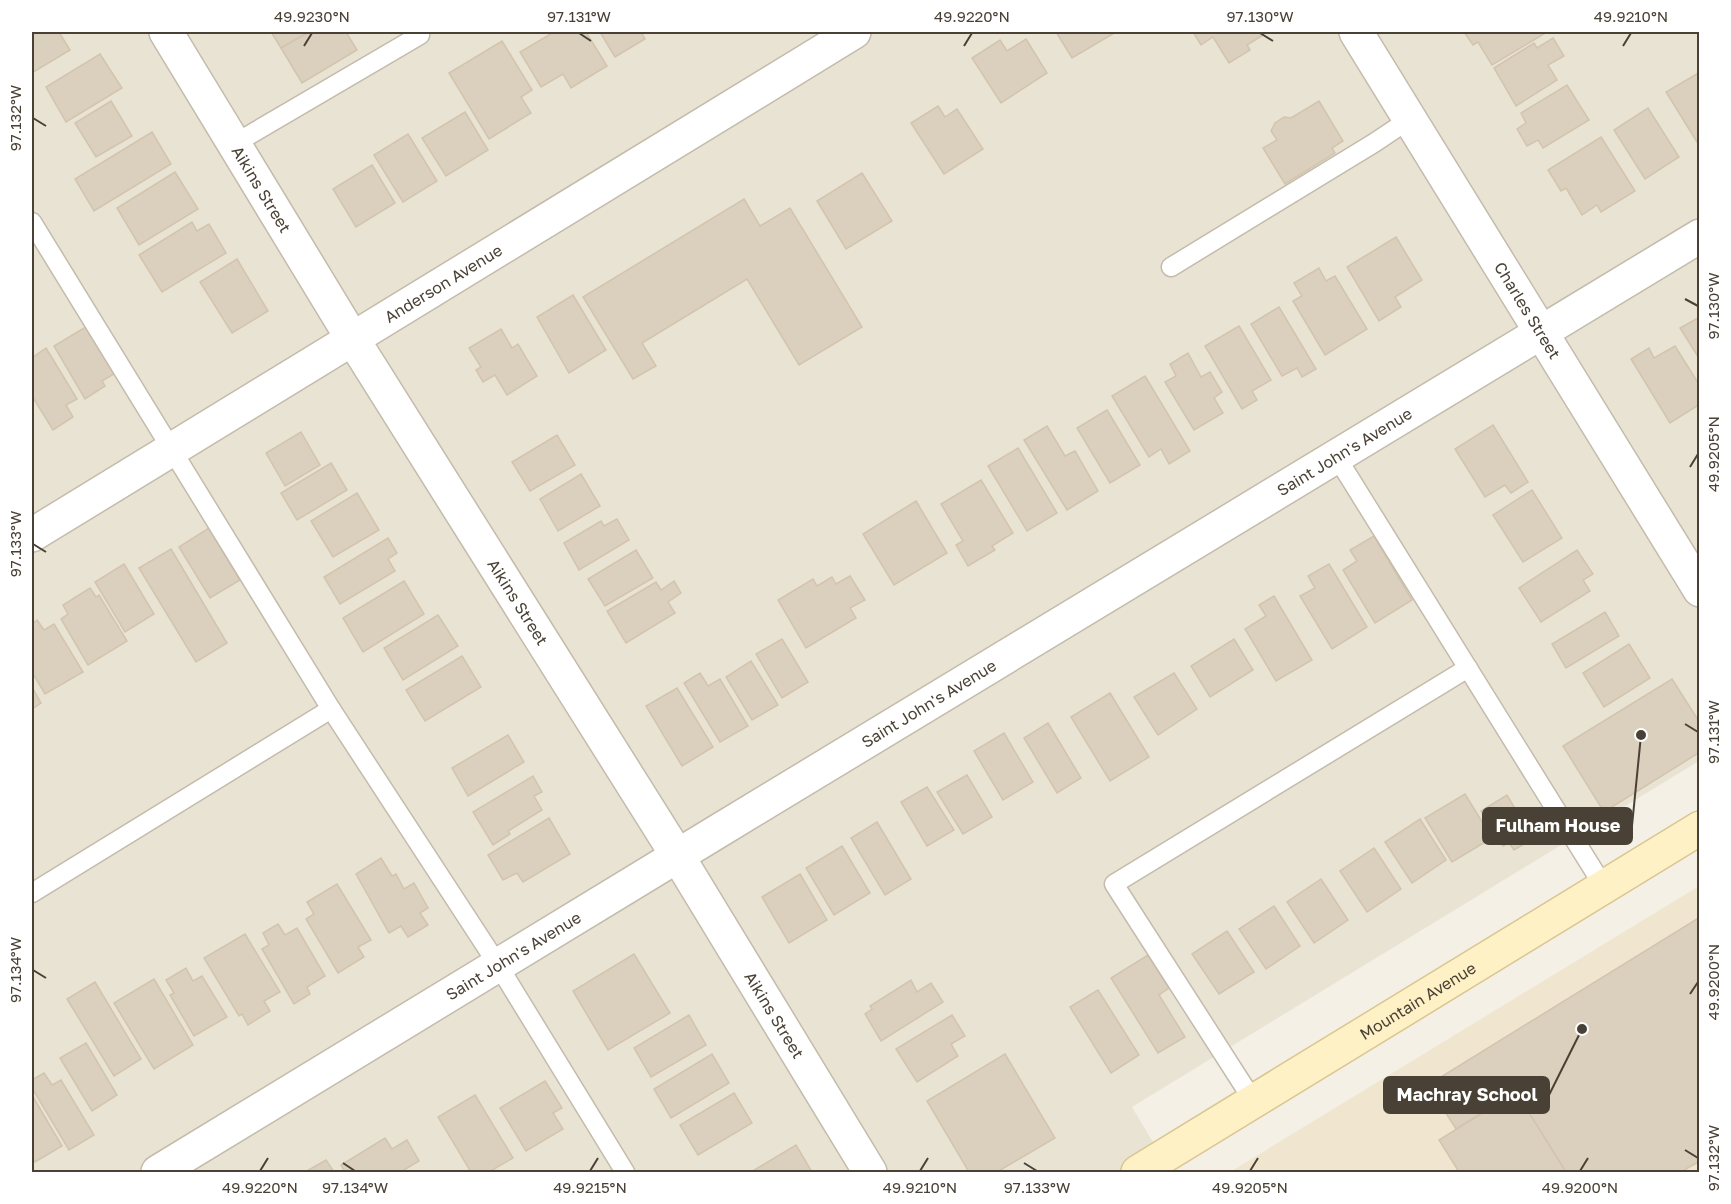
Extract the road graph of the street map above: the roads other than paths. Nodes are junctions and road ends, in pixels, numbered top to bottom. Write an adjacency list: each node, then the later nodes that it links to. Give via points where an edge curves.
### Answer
1 (166, 32): 6 (street, Aikins Street)
2 (418, 32): 6 (lane)
3 (854, 32): 11 (street, Anderson Avenue)
4 (1356, 32): 5 (street, Charles Street)
5 (1410, 118): 9 (lane); 10 (street, Charles Street)
6 (234, 144): 11 (street, Aikins Street)
7 (34, 233): 12 (lane)
8 (1700, 236): 10 (street, Saint John's Avenue)
9 (1171, 267)
10 (1542, 331): 13 (street, Saint John's Avenue); 15 (street, Charles Street)
11 (352, 338): 12 (street, Anderson Avenue); 19 (street, Aikins Street)
12 (172, 449): 14 (street, Anderson Avenue); 17 (lane)
13 (1336, 456): 16 (lane); 19 (street, Saint John's Avenue)
14 (32, 535)
15 (1700, 590)
16 (1468, 668): 20 (lane); 23 (lane, via 1114,884)
17 (332, 709): 21 (lane); 22 (lane)
18 (1700, 828): 20 (main road, Mountain Avenue)
19 (677, 855): 22 (street, Saint John's Avenue); 26 (street, Aikins Street)
20 (1604, 887): 23 (main road, Mountain Avenue)
21 (32, 893)
22 (498, 965): 24 (street, Saint John's Avenue); 25 (lane)
23 (1254, 1102): 27 (main road, Mountain Avenue)
24 (158, 1173)
25 (626, 1173)
26 (870, 1173)
27 (1138, 1173)

